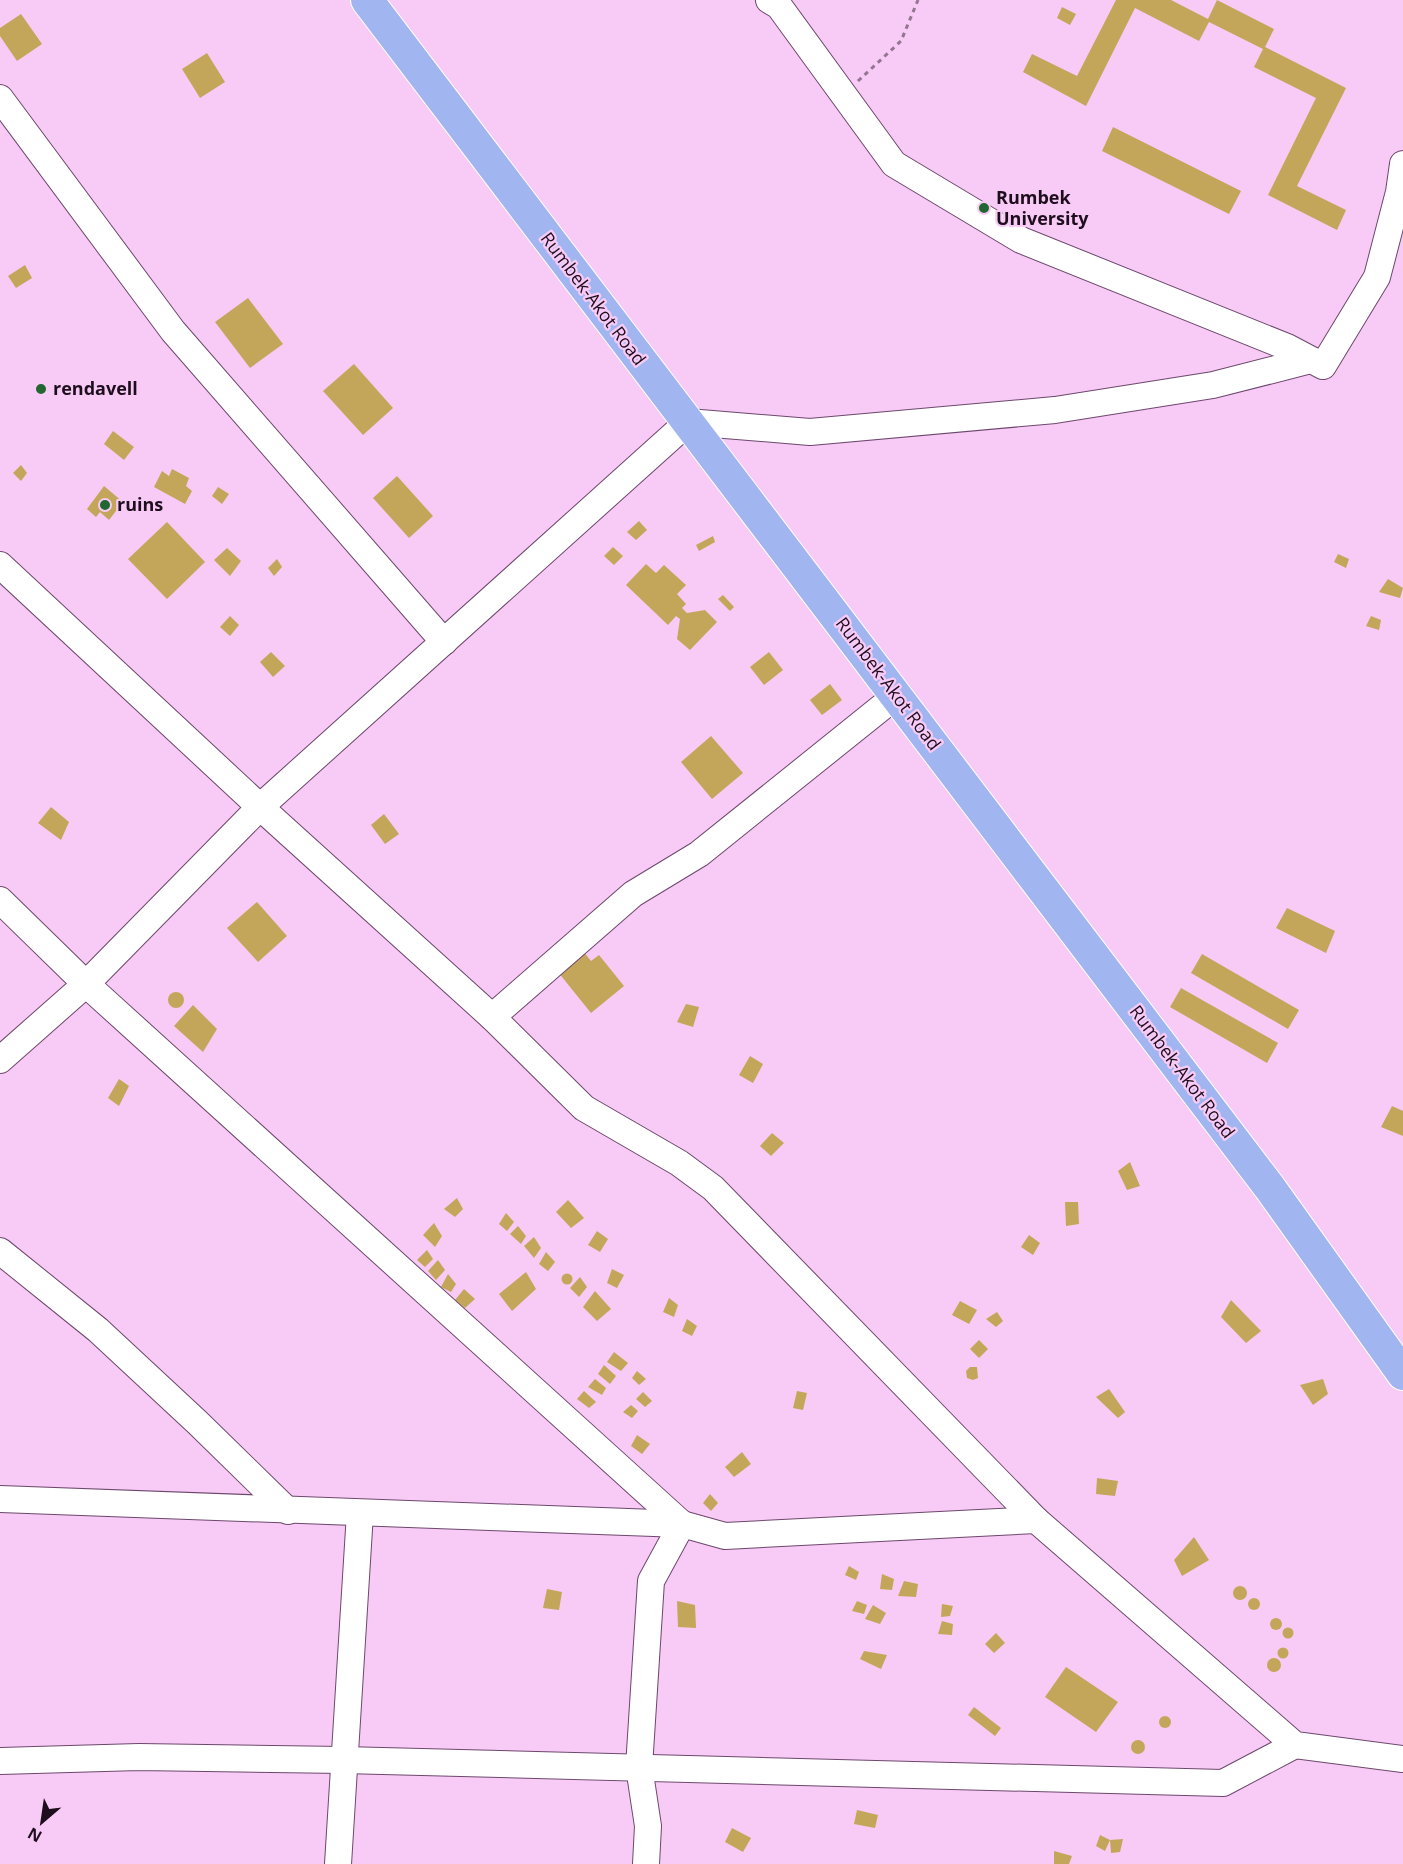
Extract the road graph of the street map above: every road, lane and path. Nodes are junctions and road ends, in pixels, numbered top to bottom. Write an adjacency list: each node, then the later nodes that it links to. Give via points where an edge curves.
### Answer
1 (367, 0): 8 (main road, Rumbek-Akot Road)
2 (769, 0): 4 (street, via 779,6)
3 (918, 0): 4 (path, via 901,41)
4 (844, 93): 7 (street, via 894,164 1021,240)
5 (0, 98): 10 (street, via 173,330)
6 (1403, 164): 7 (street, via 1377,277 1323,366)
7 (1311, 360): 8 (street, via 1213,385 1055,410 810,432)
8 (688, 422): 10 (street); 11 (main road, Rumbek-Akot Road)
9 (0, 565): 12 (street)
10 (444, 642): 12 (street)
11 (897, 695): 15 (street, via 699,854 633,894); 18 (main road, Rumbek-Akot Road, via 1270,1188)
12 (260, 807): 14 (street); 15 (street)
13 (0, 900): 14 (street)
14 (86, 984): 16 (street); 23 (street)
15 (492, 1017): 22 (street, via 584,1108 679,1163 713,1188)
16 (0, 1060)
17 (0, 1251): 20 (street, via 98,1330)
18 (1403, 1374)
19 (0, 1499): 20 (street)
20 (288, 1511): 21 (street)
21 (360, 1513): 23 (street); 26 (street)
22 (1036, 1521): 23 (street, via 725,1536); 24 (street)
23 (682, 1524): 28 (street, via 651,1581)
24 (1295, 1745): 25 (street); 28 (street, via 1223,1783)
25 (1403, 1759)
26 (343, 1760): 27 (street, via 140,1757); 28 (street); 29 (street)
27 (0, 1761)
28 (639, 1767): 30 (street, via 648,1826)
29 (338, 1864)
30 (646, 1864)

